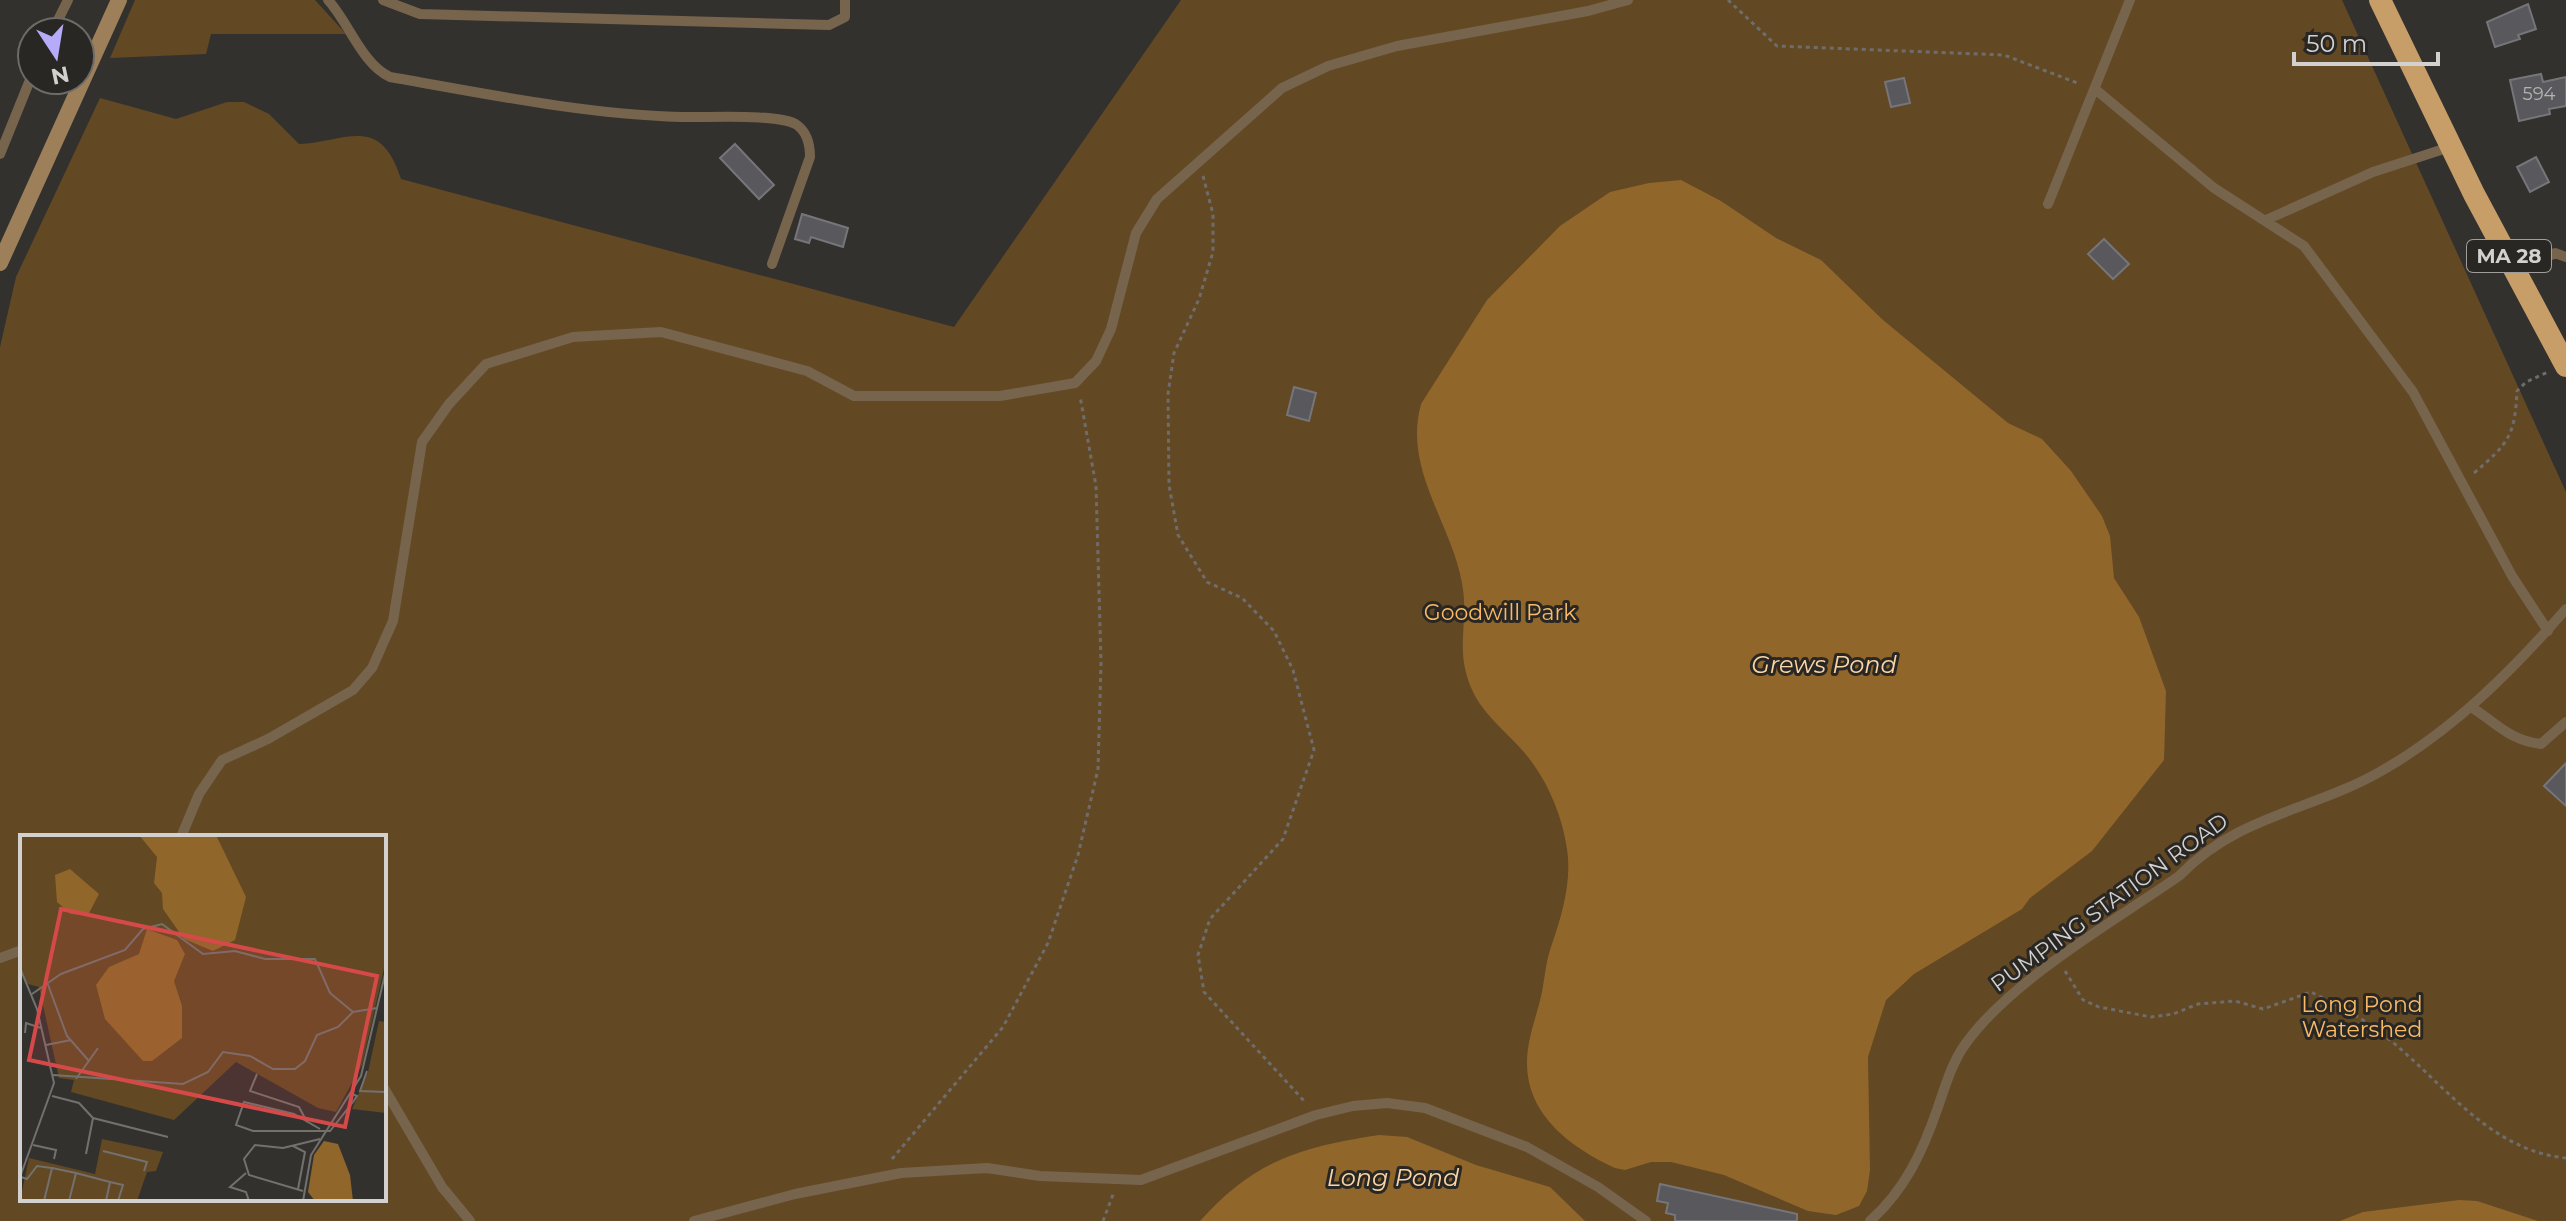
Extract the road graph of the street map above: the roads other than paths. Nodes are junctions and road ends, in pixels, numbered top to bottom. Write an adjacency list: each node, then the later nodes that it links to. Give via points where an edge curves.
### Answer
1 (119, 0): 15 (main road)
2 (328, 0): 16 (lane, via 371,64 390,77 569,108 646,116 768,118 796,124 809,140 810,157)
3 (383, 0): 4 (lane, via 420,14 829,25 845,17)
4 (845, 0)
5 (1628, 0): 23 (lane, via 1397,46 1328,66 1282,88 1157,199 1136,233 1111,329 1096,361 1075,383 1000,396 854,396 807,371 661,332 573,337 486,364 422,442 393,621 372,668 353,690 222,760 199,794)
6 (2130, 0): 8 (lane)
7 (2380, 0): 10 (highway, MA 28)
8 (2095, 89): 12 (lane); 13 (lane, via 2214,188)
9 (23, 96): 11 (lane)
10 (2452, 147): 13 (lane, via 2373,172); 17 (highway, MA 28)
11 (0, 154)
12 (2048, 204)
13 (2266, 220): 20 (lane, via 2304,246 2413,392 2512,576)
14 (2566, 257): 17 (lane, via 2555,253)
15 (0, 263)
16 (772, 264)
17 (2518, 272): 18 (highway, MA 28)
18 (2565, 365)
19 (2566, 609): 20 (lane, PUMPING STATION ROAD)
20 (2548, 631): 21 (lane, PUMPING STATION ROAD)
21 (2471, 707): 22 (lane, via 2516,741 2541,744); 30 (lane, PUMPING STATION ROAD, via 2383,771 2247,825 2000,1006 1963,1046 1924,1147 1893,1201)
22 (2566, 722)
23 (182, 835)
24 (20, 951): 25 (lane)
25 (0, 958)
26 (386, 1091): 27 (lane, via 442,1187)
27 (470, 1221)
28 (694, 1221): 29 (lane, via 877,1177 987,1168 1141,1180 1316,1115 1387,1103 1425,1108 1527,1147)
29 (1646, 1221)
30 (1870, 1221)

